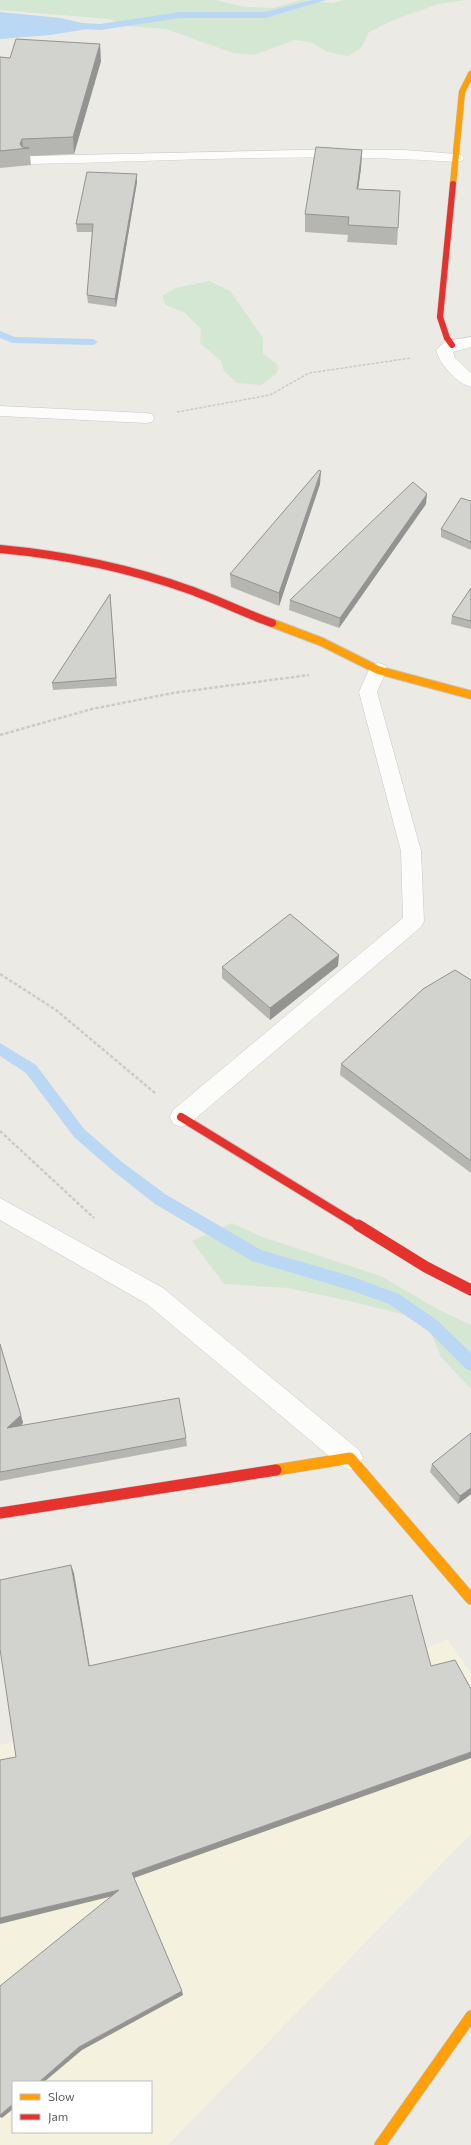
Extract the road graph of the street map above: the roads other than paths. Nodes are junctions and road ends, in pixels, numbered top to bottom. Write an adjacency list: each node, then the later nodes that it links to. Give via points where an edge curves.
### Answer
1 (471, 74): 2 (street, via 462,92)
2 (457, 158): 3 (street, via 404,154 296,154); 5 (street, via 440,317)
3 (30, 160)
4 (471, 342): 5 (street)
5 (448, 347): 6 (street, via 447,360)
6 (471, 382)
7 (0, 411): 8 (street)
8 (146, 418)
9 (0, 549): 10 (street, via 46,553 103,564 180,586 322,642)
10 (378, 670): 11 (street); 12 (street, via 368,692 411,851 414,921)
11 (471, 695)
12 (181, 1117): 14 (street, via 426,1267)
13 (0, 1208): 15 (street, via 155,1296)
14 (471, 1290)
15 (350, 1458): 16 (street); 17 (street)
16 (0, 1512)
17 (471, 1599)
18 (471, 2016): 19 (street)
19 (380, 2145)

